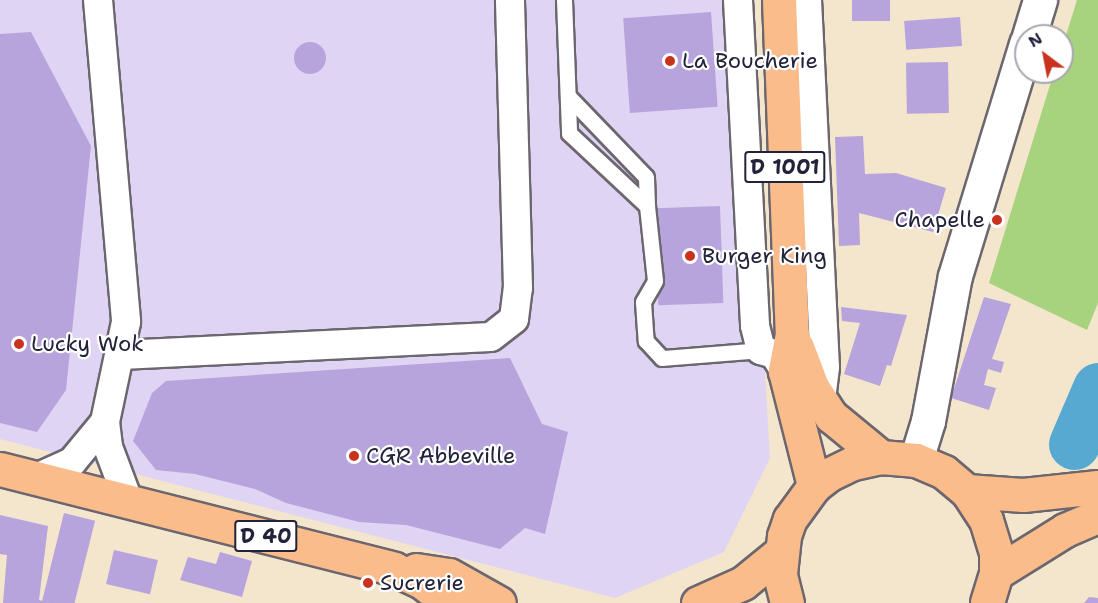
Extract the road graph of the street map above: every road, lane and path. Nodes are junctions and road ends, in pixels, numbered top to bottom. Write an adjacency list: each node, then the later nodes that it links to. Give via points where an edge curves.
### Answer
1 (98, 0): 13 (street, via 124,300)
2 (510, 0): 13 (street, via 518,288 514,319 491,337)
3 (564, 0): 10 (lane)
4 (738, 0): 14 (street, via 755,326)
5 (779, 0): 12 (main road, D 1001)
6 (807, 0): 15 (street, via 825,367)
7 (1040, 0): 8 (street)
8 (1033, 24)
9 (1014, 83): 18 (street, via 958,266 928,421)
10 (568, 96): 11 (lane, via 646,177); 11 (lane, via 569,134)
11 (647, 206): 14 (lane, via 655,281 644,302 645,341 653,353 662,358)
12 (792, 334): 14 (main road, D 1001); 15 (main road)
13 (121, 355): 16 (street)
14 (773, 360): 21 (main road, D 1001)
15 (821, 402): 17 (main road, via 831,416)
16 (105, 422): 20 (street, via 72,462); 24 (street, via 108,447)
17 (881, 457): 18 (main road); 21 (main road, via 854,463)
18 (916, 460): 23 (main road, via 944,472)
19 (0, 468): 20 (main road, D 40)
20 (34, 479): 24 (main road, D 40)
21 (814, 486): 26 (main road, via 790,519)
22 (1098, 487): 23 (main road, via 1023,495)
23 (967, 491): 28 (main road, via 986,520 996,552)
24 (129, 503): 27 (main road, D 40)
25 (1098, 516): 28 (main road, via 1065,530)
26 (782, 552): 31 (main road, via 743,583); 32 (main road, via 780,574)
27 (394, 569): 29 (main road, D 40, via 422,582); 30 (main road, D 40, via 449,575)
28 (991, 588)
29 (449, 603)
30 (499, 603)
31 (698, 603)
32 (787, 603)

